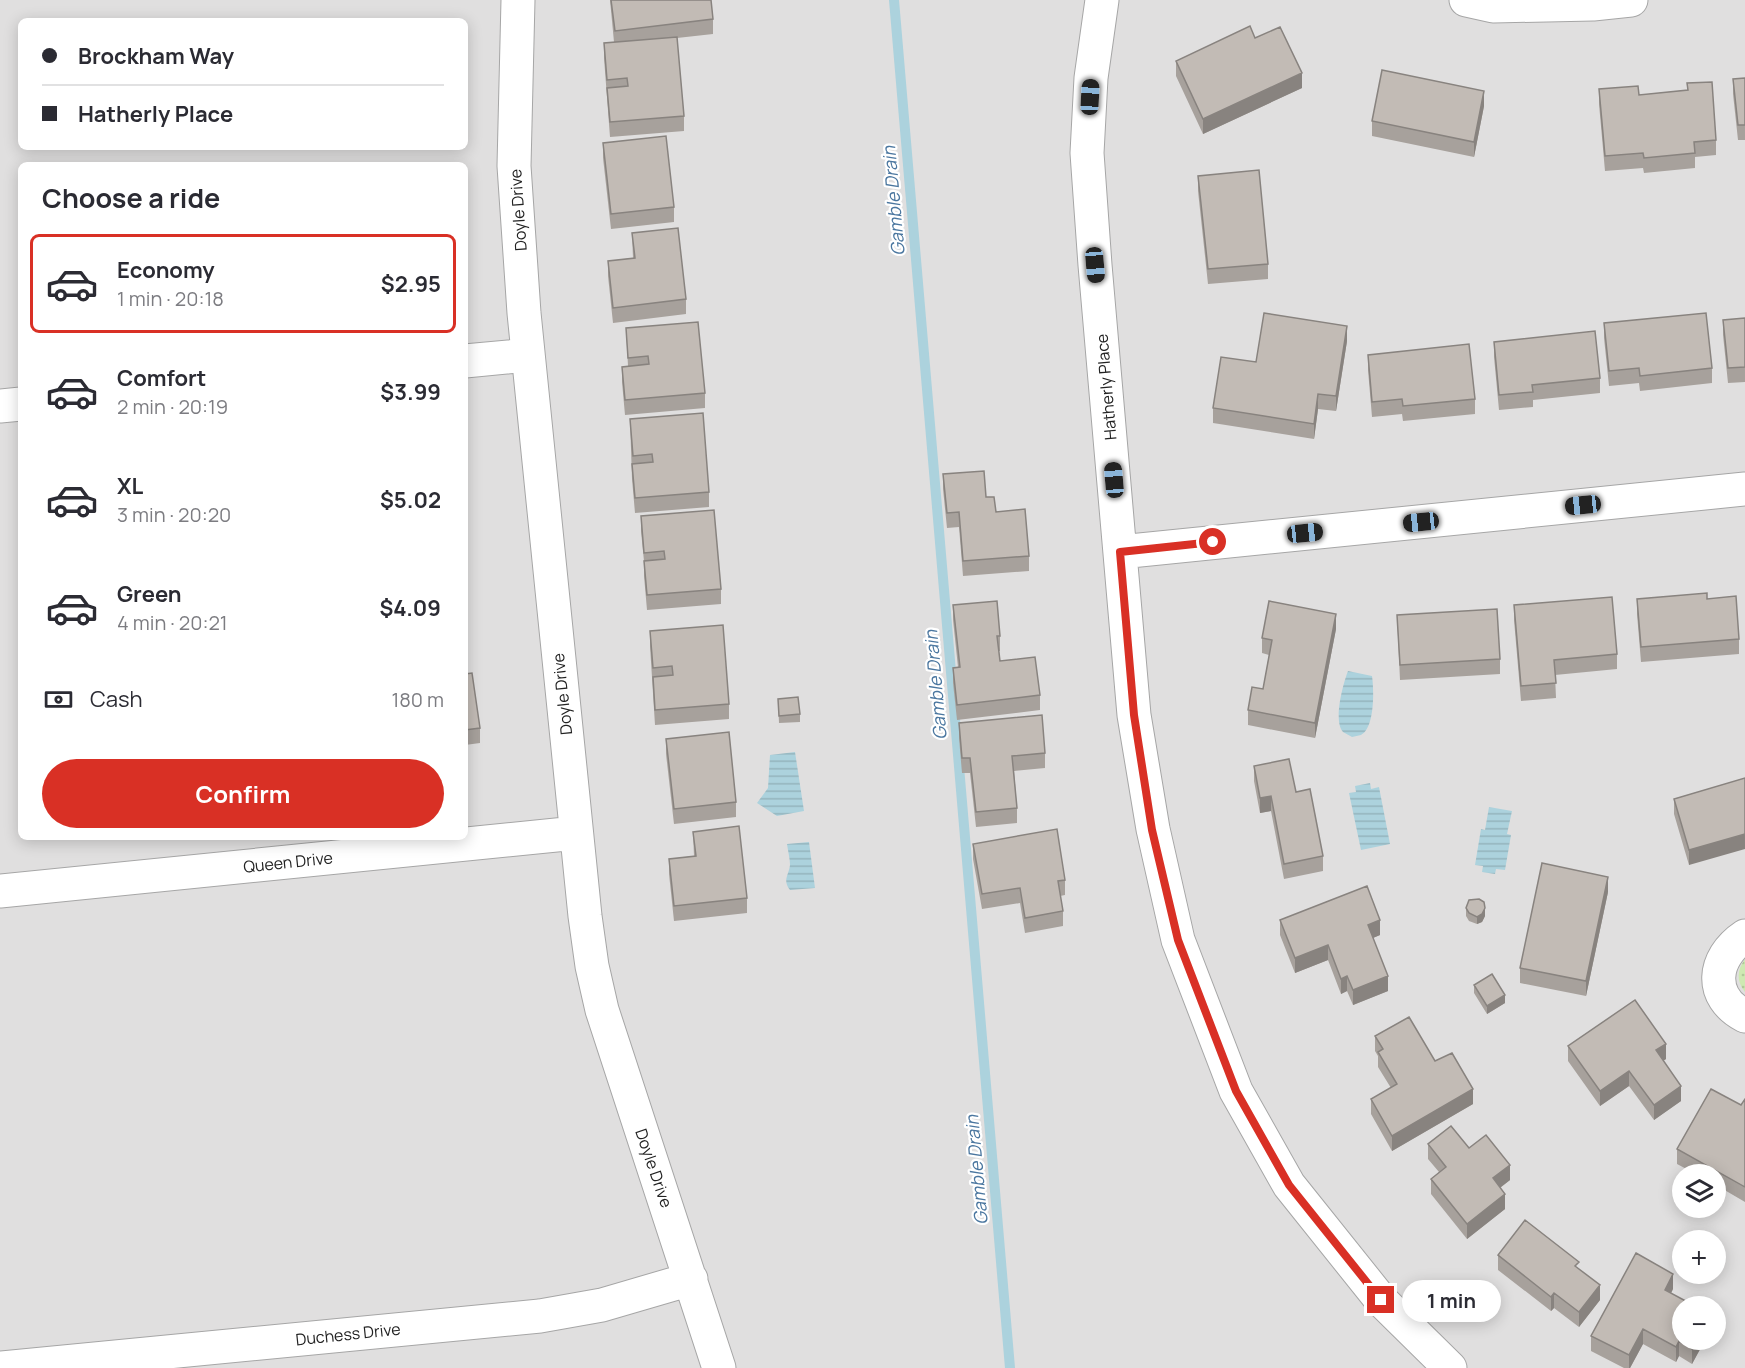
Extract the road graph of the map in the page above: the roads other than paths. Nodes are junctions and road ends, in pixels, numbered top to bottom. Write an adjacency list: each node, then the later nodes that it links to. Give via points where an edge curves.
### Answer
1 (518, 0): 5 (street, Doyle Drive, via 514,166)
2 (1102, 0): 10 (street, Hatherly Place, via 1091,78 1087,153)
3 (1466, 0): 4 (street, via 1493,6)
4 (1631, 0)
5 (528, 355): 6 (street); 11 (street, Doyle Drive)
6 (468, 361)
7 (18, 404): 8 (street)
8 (0, 406)
9 (1745, 489): 10 (street)
10 (1120, 552): 18 (street, Hatherly Place, via 1134,715 1152,830 1178,940 1236,1091 1289,1185 1381,1300)
11 (576, 833): 12 (street, Queen Drive); 15 (street, Doyle Drive, via 592,966 602,1010)
12 (0, 891)
13 (1745, 936): 14 (street, via 1726,954 1719,983 1724,1001)
14 (1745, 1016)
15 (691, 1279): 16 (street, Duchess Drive, via 602,1305 540,1316); 17 (street, Doyle Drive)
16 (2, 1368)
17 (719, 1368)
18 (1450, 1368)

